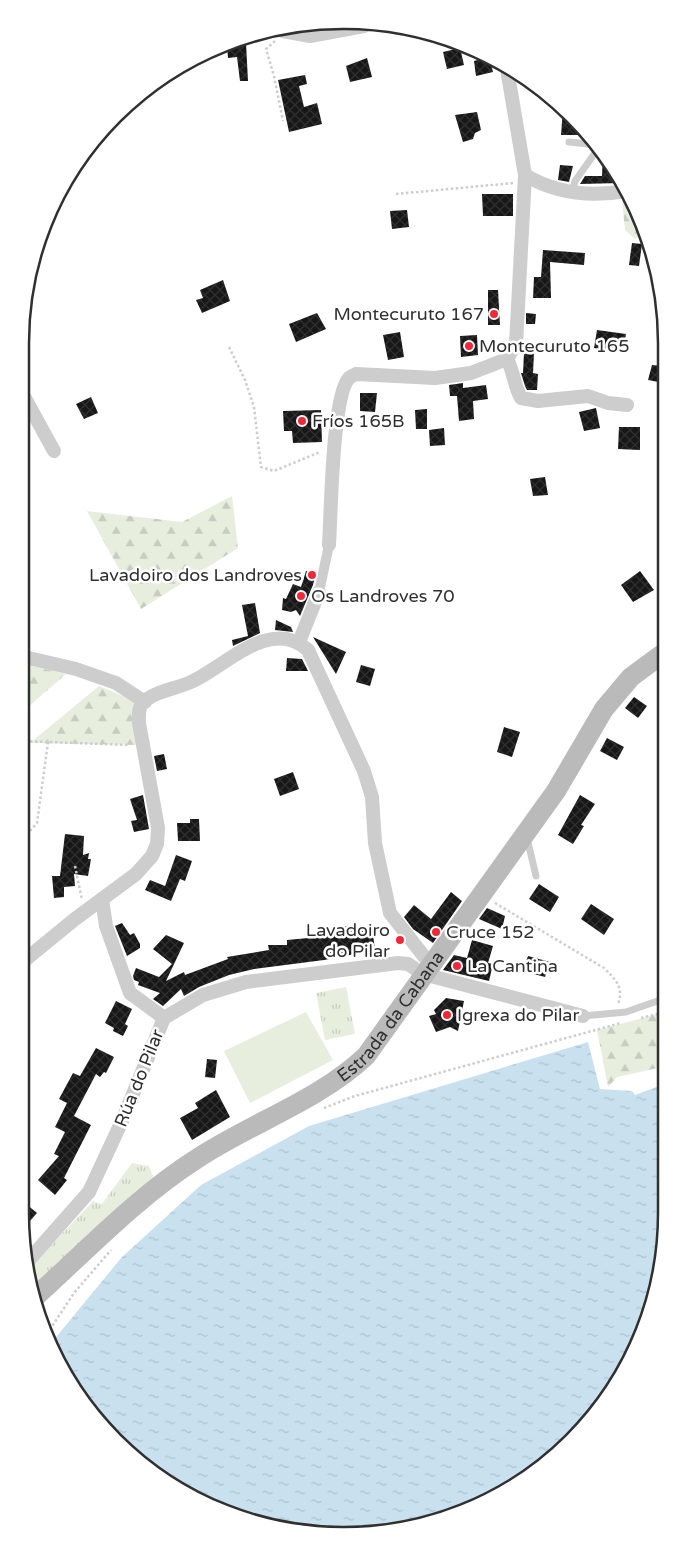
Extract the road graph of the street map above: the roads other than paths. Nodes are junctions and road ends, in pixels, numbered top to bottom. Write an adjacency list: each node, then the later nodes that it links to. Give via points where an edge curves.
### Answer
1 (348, 29): 2 (street, via 310,36)
2 (292, 33)
3 (508, 76): 7 (street)
4 (569, 142): 5 (lane)
5 (586, 144)
6 (594, 153): 9 (lane, via 575,181)
7 (525, 174): 9 (street, via 537,182); 10 (street, via 516,344)
8 (619, 191): 9 (street)
9 (572, 192)
10 (508, 360): 12 (street, via 521,398 538,401 588,396); 14 (street, via 471,373 435,378 356,374 349,378 344,388 333,447)
11 (29, 405): 13 (street)
12 (627, 405)
13 (54, 450)
14 (330, 545): 15 (street)
15 (319, 592): 16 (street)
16 (299, 642): 19 (street, via 289,639 256,643 192,681); 24 (street, via 308,650 364,771 372,797 375,843 390,913)
17 (658, 657): 20 (main road, Estrada da Cabana, via 632,677 604,709 568,771)
18 (29, 658): 19 (street, via 116,683)
19 (145, 702): 22 (street, via 139,710 158,844 136,874)
20 (525, 833): 21 (lane); 24 (main road, Estrada da Cabana)
21 (536, 876)
22 (102, 899): 23 (street); 27 (street, via 106,926 130,993)
23 (29, 957)
24 (427, 969): 26 (street, Rúa do Pilar); 27 (street, Rúa do Pilar, via 398,963 246,982 203,995); 29 (main road, Estrada da Cabana, via 366,1056 348,1073 324,1090 196,1158 153,1191)
25 (658, 1000): 26 (lane, via 614,1014)
26 (583, 1016)
27 (164, 1018): 28 (street, Rúa do Pilar, via 89,1192)
28 (32, 1257)
29 (39, 1294)

